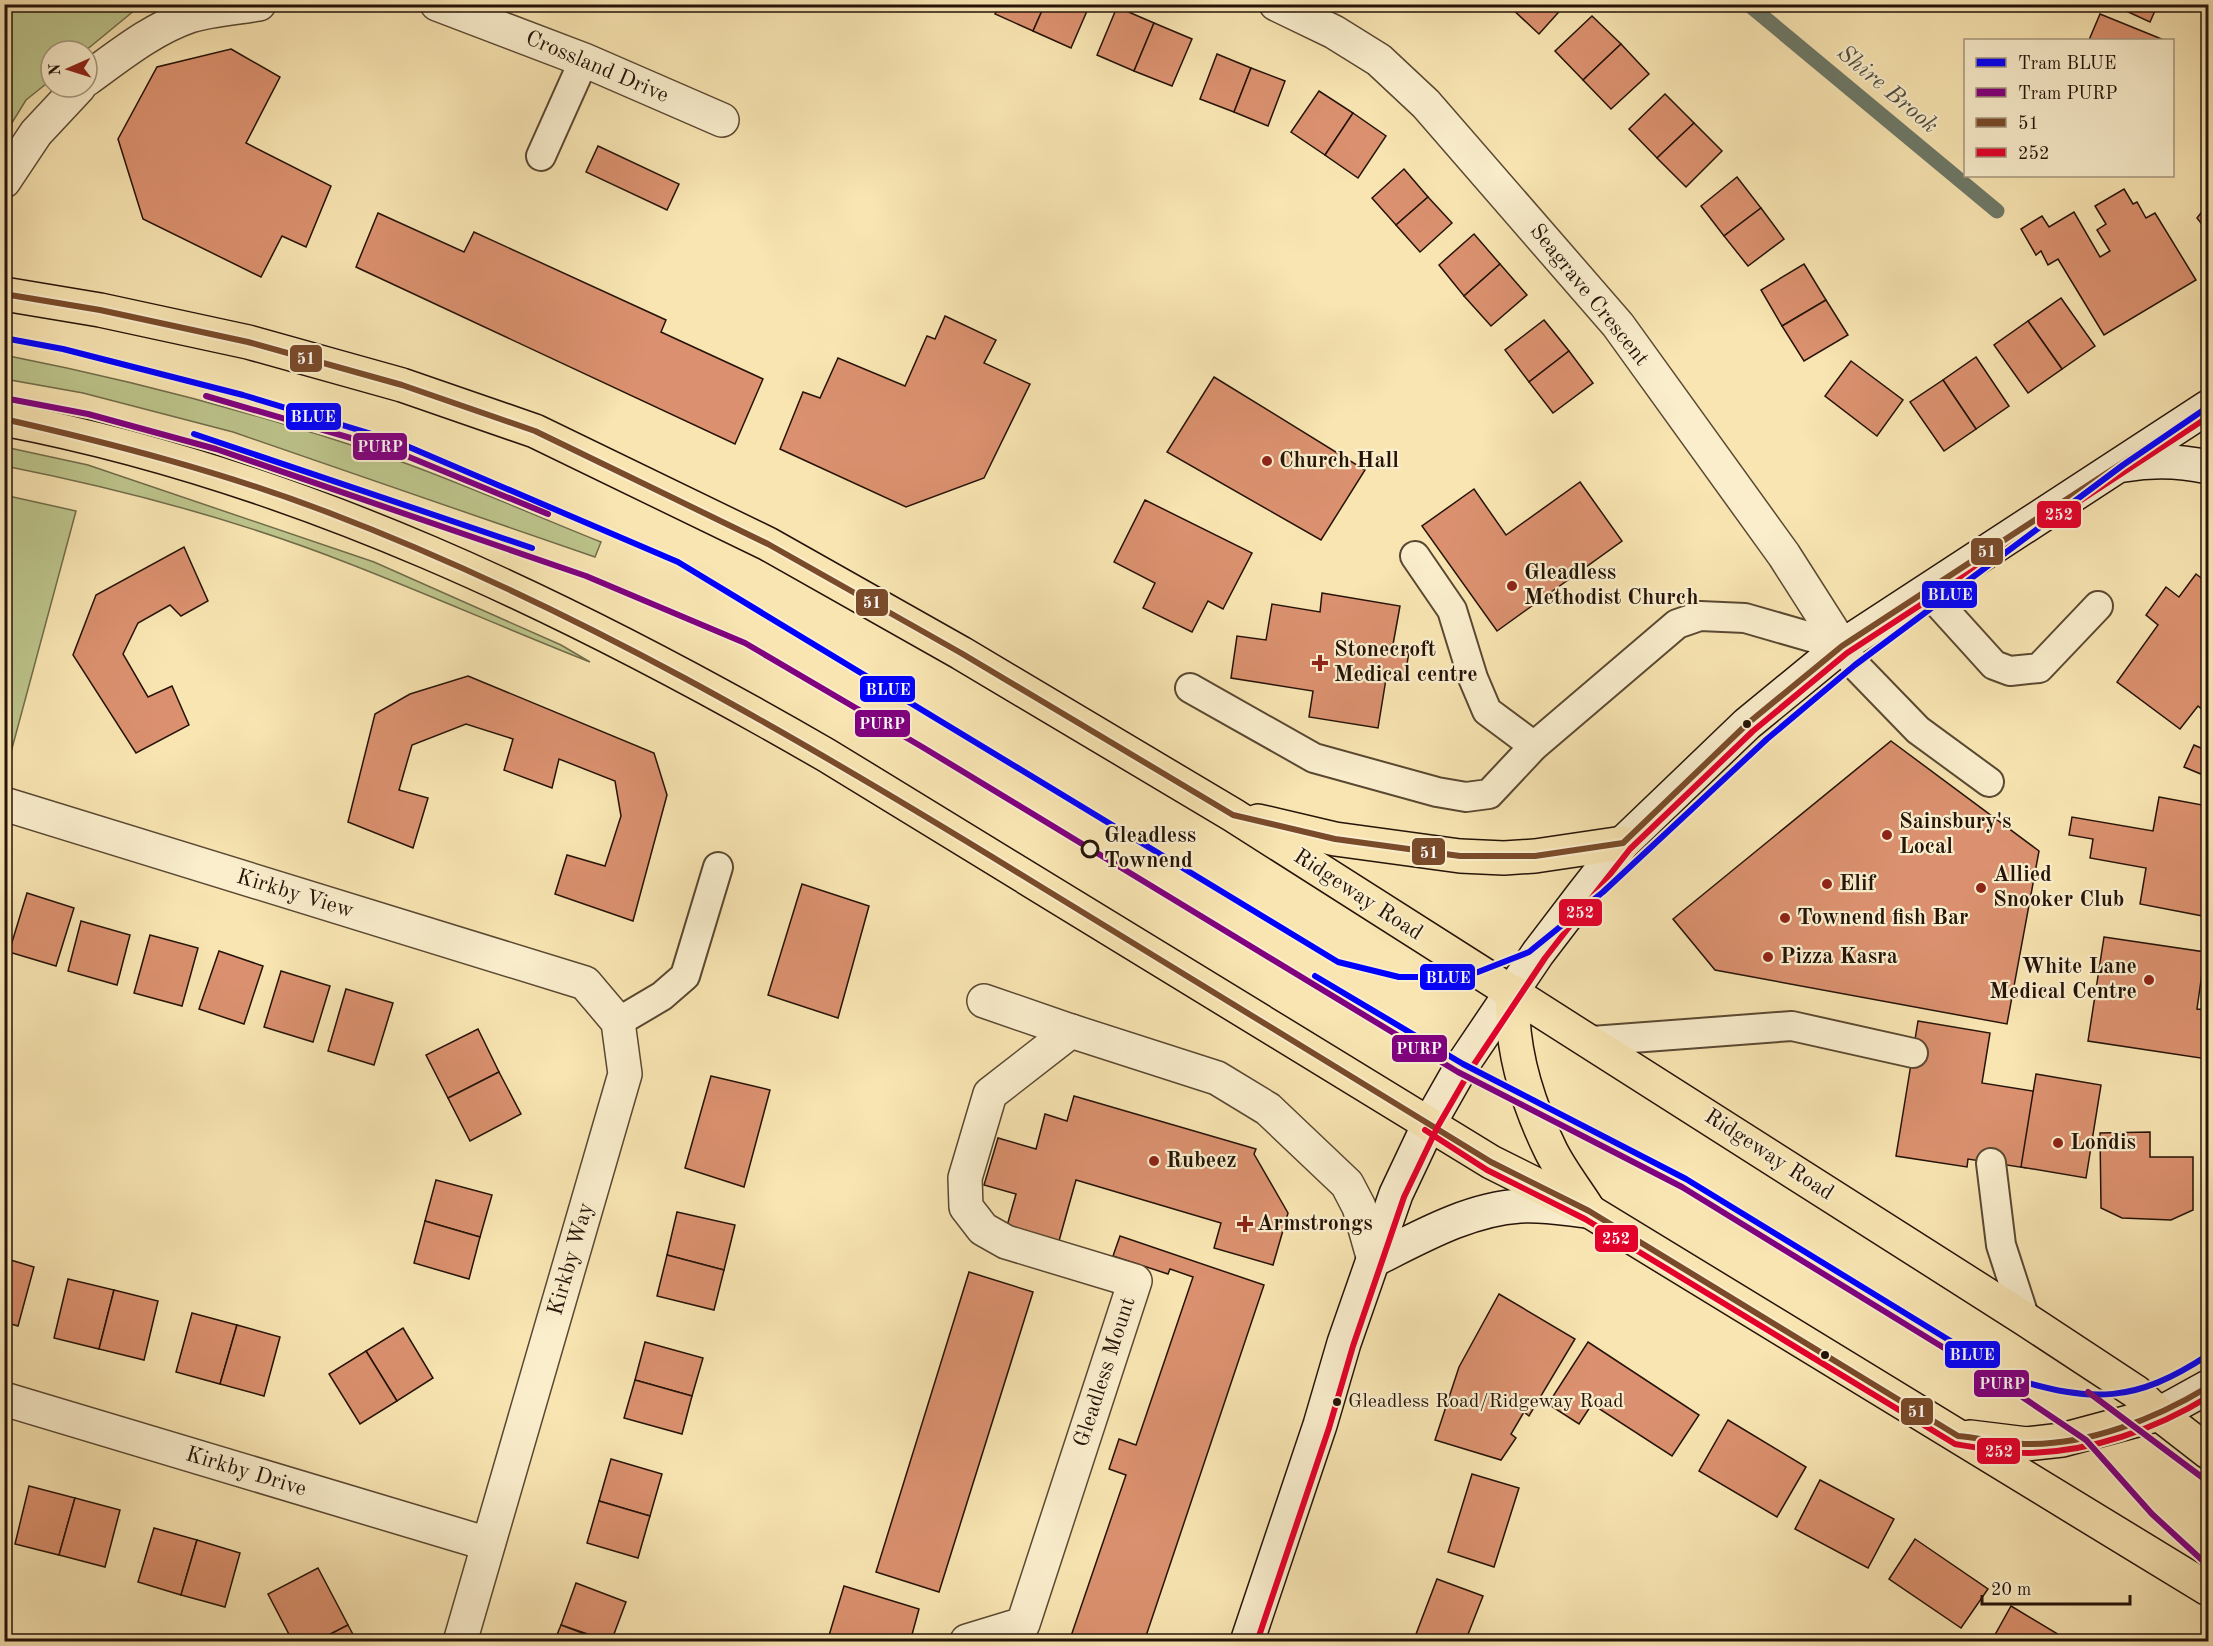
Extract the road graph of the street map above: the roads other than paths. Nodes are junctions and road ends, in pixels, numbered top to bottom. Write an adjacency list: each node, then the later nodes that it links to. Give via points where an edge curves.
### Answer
1 (259, 4): 4 (street)
2 (437, 4): 5 (street, Crossland Drive)
3 (1276, 4): 19 (street, Seagrave Crescent, via 1334,32 1379,60 1441,121 1618,325 1784,555)
4 (204, 8): 6 (street, via 157,31)
5 (584, 60): 8 (street, Crossland Drive); 9 (lane)
6 (99, 71)
7 (68, 99): 10 (street, via 36,133)
8 (723, 120)
9 (541, 156)
10 (4, 181)
11 (4, 294): 24 (highway, Ridgeway Road, via 248,342 402,385 534,431 768,544 961,653)
12 (2208, 407): 14 (street)
13 (4, 419): 33 (highway, via 63,430 198,466 435,555 585,623 826,754)
14 (2123, 465): 15 (street, via 2184,462); 17 (street)
15 (2208, 467)
16 (1415, 556): 21 (lane, via 1452,610 1487,711)
17 (1927, 591): 18 (lane, via 1994,665 2010,671 2039,668); 19 (street)
18 (2098, 606)
19 (1842, 646): 21 (lane, via 1745,618 1700,616 1677,624); 22 (lane, via 1855,665 1918,730); 25 (street, via 1747,724)
20 (1190, 688): 21 (lane, via 1314,758 1466,796 1489,794)
21 (1534, 746)
22 (1989, 782)
23 (4, 804): 29 (street, Kirkby View, via 585,983)
24 (1233, 815): 25 (highway, via 1335,839 1460,855 1535,856); 27 (highway, Ridgeway Road)
25 (1623, 843): 27 (street, via 1538,953)
26 (718, 867): 29 (lane, via 685,976 662,996)
27 (1513, 992): 31 (highway, Ridgeway Road); 33 (street, via 1463,1064); 35 (highway, via 1517,1056 1531,1101 1552,1152)
28 (984, 1001): 30 (street)
29 (618, 1022): 43 (street, Kirkby Way, via 626,1074)
30 (1071, 1031): 36 (street, via 1217,1078 1268,1109 1347,1184 1359,1207); 46 (street, Gleadless Mount, via 990,1094 965,1178 966,1207 983,1229 1006,1242 1135,1281 1023,1624)
31 (1592, 1041): 32 (lane, via 1792,1026); 37 (highway, Ridgeway Road)
32 (1913, 1053)
33 (1430, 1122): 35 (highway, via 1491,1161); 36 (street, via 1396,1194)
34 (1991, 1163): 37 (lane, via 2001,1245)
35 (1589, 1210): 36 (street, via 1521,1206 1487,1211 1423,1235); 41 (highway)
36 (1374, 1260): 47 (street)
37 (2025, 1319): 40 (highway, Ridgeway Road, via 2136,1392)
38 (2208, 1387): 40 (street)
39 (4, 1400): 43 (street, Kirkby Drive)
40 (2159, 1414): 41 (highway, via 2062,1440 2027,1444); 42 (highway, Ridgeway Road)
41 (1958, 1436): 44 (highway)
42 (2208, 1452)
43 (488, 1544): 45 (street, Kirkby Way)
44 (2208, 1589)
45 (460, 1641)
46 (967, 1641)
47 (1247, 1641)

